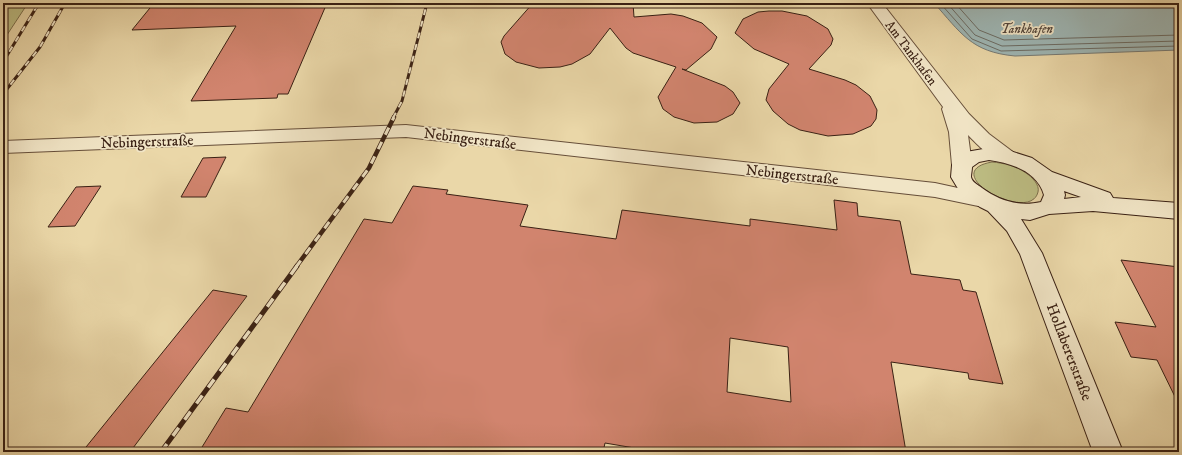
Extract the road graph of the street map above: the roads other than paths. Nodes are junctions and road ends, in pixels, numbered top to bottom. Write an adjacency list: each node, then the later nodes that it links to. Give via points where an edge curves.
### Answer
1 (874, 3): 2 (street, Am Tankhafen)
2 (948, 102): 4 (street, Am Tankhafen, via 974,132); 5 (street, Am Tankhafen, via 958,132)
3 (3, 147): 7 (street, Nebingerstraße, via 406,131)
4 (1006, 156): 5 (street, via 982,154 969,158); 6 (street, via 1025,163)
5 (961, 169): 7 (street, via 959,178 951,187); 8 (street, Hollabererstraße, via 967,187)
6 (1046, 177): 9 (street); 10 (street, via 1052,184 1055,199)
7 (936, 190): 8 (street, Nebingerstraße)
8 (990, 203): 10 (street, via 1012,211); 12 (street, Hollabererstraße, via 1015,226)
9 (1129, 206): 10 (street, via 1085,204); 11 (street)
10 (1042, 209): 12 (street, Hollabererstraße, via 1028,224)
11 (1179, 211)
12 (1031, 253): 13 (street, Hollabererstraße)
13 (1108, 452)

